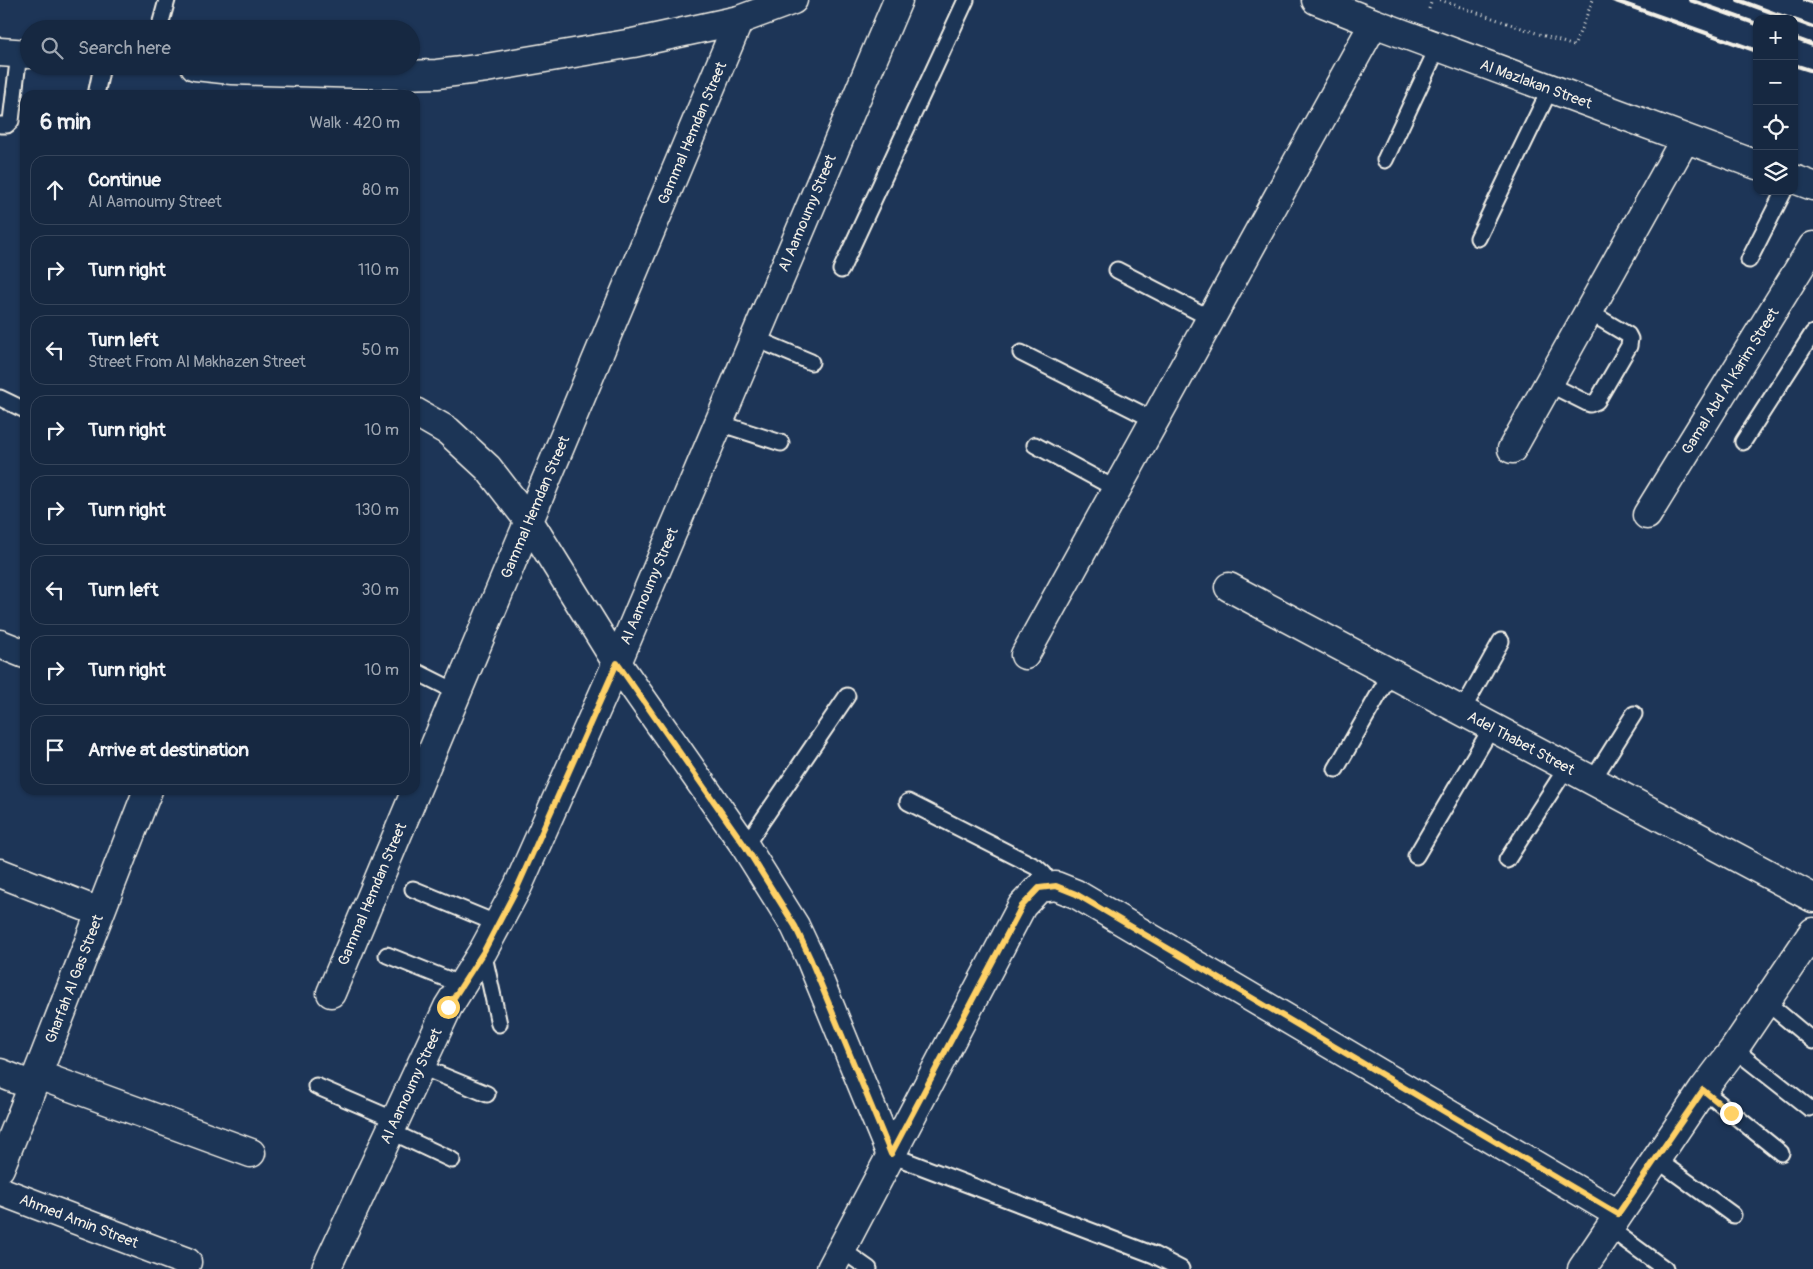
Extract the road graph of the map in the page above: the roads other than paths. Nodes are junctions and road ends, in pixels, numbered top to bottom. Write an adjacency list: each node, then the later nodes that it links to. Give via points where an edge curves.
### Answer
1 (167, 0): 6 (lane)
2 (794, 0): 7 (street)
3 (898, 0): 31 (street, Al Aamoumy Street)
4 (966, 0): 26 (lane)
5 (1316, 0): 8 (street, Al Mazlakan Street)
6 (161, 20)
7 (739, 20): 13 (street, via 633,43 437,74); 46 (street, Gammal Hemdan Street)
8 (1374, 24): 9 (street, Al Mazlakan Street); 29 (street)
9 (1438, 47): 14 (street, Al Mazlakan Street); 18 (lane)
10 (16, 53): 16 (lane, via 11,121)
11 (100, 75): 15 (lane)
12 (287, 75): 13 (street)
13 (396, 85)
14 (1550, 89): 17 (street, Al Mazlakan Street); 23 (lane)
15 (97, 90)
16 (0, 125)
17 (1685, 139): 19 (street, Al Mazlakan Street); 28 (street)
18 (1385, 160)
19 (1753, 164)
20 (1798, 180): 21 (street)
21 (1813, 186)
22 (1782, 195): 25 (lane)
23 (1478, 238)
24 (1813, 246): 45 (street, Gamal Abd Al Karim Street)
25 (1749, 260)
26 (841, 270)
27 (1117, 270): 29 (lane)
28 (1589, 312): 34 (street); 34 (lane, via 1628,335 1629,346 1594,403 1586,403)
29 (1210, 318): 38 (street)
30 (1813, 333): 40 (lane)
31 (754, 338): 33 (lane); 39 (street, Al Aamoumy Street)
32 (1021, 352): 38 (lane)
33 (811, 362)
34 (1549, 384): 43 (street)
35 (0, 398): 36 (lane)
36 (20, 408)
37 (420, 415): 46 (street, via 448,431 488,468)
38 (1154, 420): 44 (street)
39 (719, 423): 41 (lane); 52 (street, Al Aamoumy Street)
40 (1743, 442)
41 (781, 443)
42 (1035, 445): 44 (lane)
43 (1512, 449)
44 (1116, 489): 51 (street)
45 (1646, 515)
46 (530, 521): 52 (street); 55 (street, Gammal Hemdan Street)
47 (1229, 587): 54 (street, Adel Thabet Street)
48 (1501, 640): 57 (lane)
49 (0, 644): 50 (street)
50 (20, 652)
51 (1026, 655)
52 (617, 663): 67 (street); 75 (street, Al Aamoumy Street)
53 (420, 674): 55 (lane)
54 (1391, 674): 57 (street, Adel Thabet Street); 61 (lane)
55 (457, 692): 62 (street, Gammal Hemdan Street)
56 (847, 696): 67 (lane)
57 (1462, 712): 59 (street, Adel Thabet Street)
58 (1634, 714): 63 (lane)
59 (1492, 727): 60 (street, Adel Thabet Street); 68 (lane)
60 (1567, 767): 63 (street, Adel Thabet Street); 69 (lane)
61 (1336, 769)
62 (420, 781)
63 (1592, 781): 73 (street, Adel Thabet Street)
64 (146, 795): 74 (street, Gharfah Al Gas Street)
65 (414, 795): 80 (street, Gammal Hemdan Street)
66 (908, 802): 72 (lane, via 1036,867 1044,874 1043,880)
67 (745, 846): 95 (street, via 795,926)
68 (1416, 856)
69 (1507, 860)
70 (0, 873): 74 (street)
71 (413, 889): 75 (lane)
72 (1030, 897): 95 (street); 101 (street, via 1056,886 1076,894)
73 (1813, 898)
74 (99, 912): 87 (street, Gharfah Al Gas Street)
75 (498, 924): 77 (street, Al Aamoumy Street)
76 (1813, 932): 81 (street)
77 (484, 951): 79 (street, Al Aamoumy Street); 82 (lane)
78 (387, 955): 79 (lane)
79 (462, 985): 85 (street, Al Aamoumy Street)
80 (331, 994)
81 (1765, 1001): 83 (lane); 84 (street)
82 (499, 1024)
83 (1813, 1040)
84 (1734, 1049): 89 (street); 91 (lane)
85 (419, 1066): 90 (lane); 92 (street, Al Aamoumy Street)
86 (0, 1073): 87 (street)
87 (36, 1080): 93 (street); 98 (street, Gharfah Al Gas Street)
88 (316, 1086): 92 (lane)
89 (1703, 1090): 94 (lane); 96 (street)
90 (487, 1094)
91 (1808, 1108)
92 (392, 1126): 97 (lane); 104 (street, Al Aamoumy Street)
93 (251, 1153)
94 (1781, 1153)
95 (891, 1154): 102 (street); 106 (lane, via 1154,1255)
96 (1656, 1159): 100 (lane); 101 (street)
97 (452, 1160)
98 (0, 1168)
99 (0, 1191): 103 (street, Ahmed Amin Street)
100 (1732, 1215)
101 (1614, 1221): 107 (street); 108 (lane)
102 (836, 1259): 105 (lane)
103 (186, 1262)
104 (326, 1269)
105 (869, 1269)
106 (1181, 1269)
107 (1582, 1269)
108 (1665, 1269)

